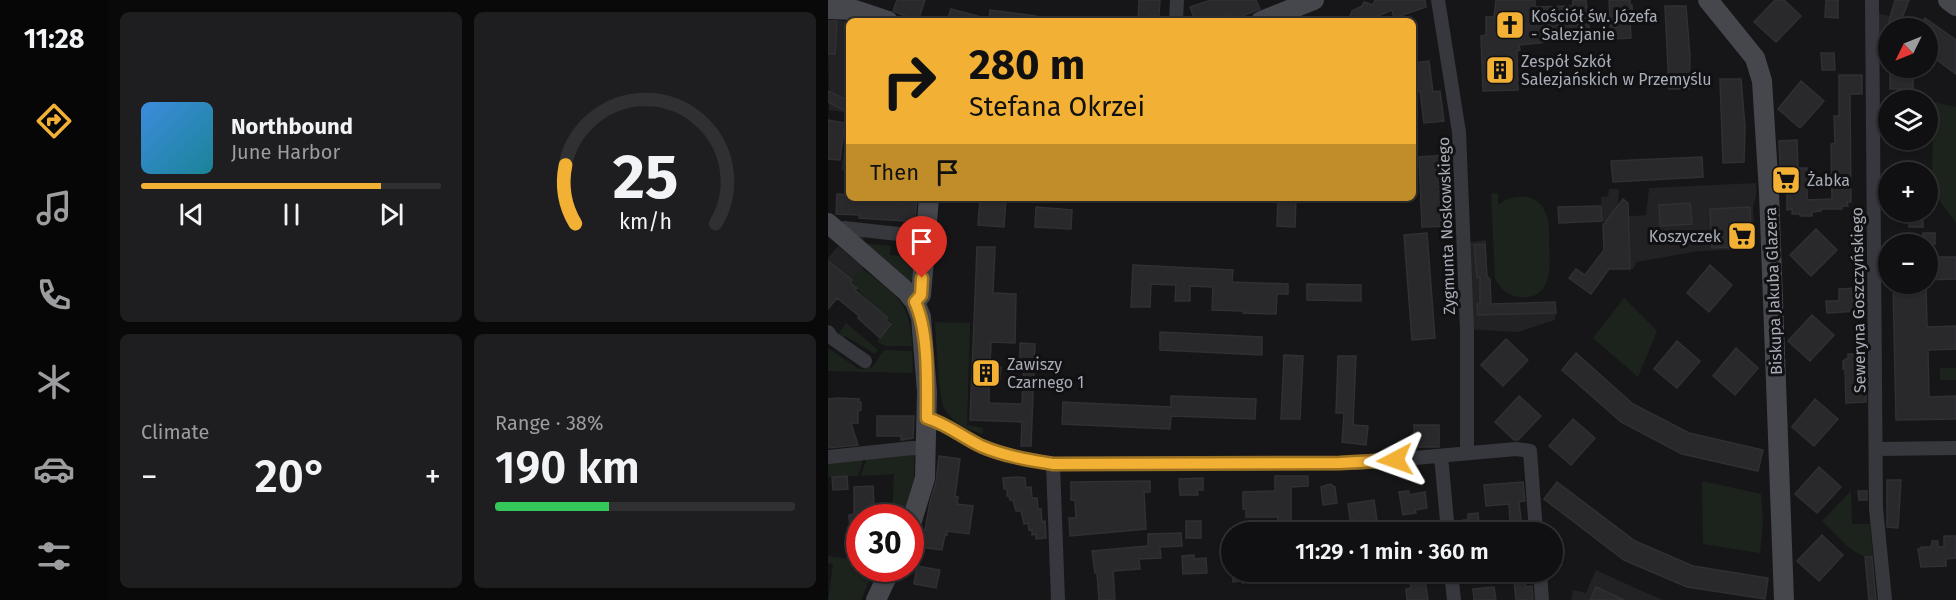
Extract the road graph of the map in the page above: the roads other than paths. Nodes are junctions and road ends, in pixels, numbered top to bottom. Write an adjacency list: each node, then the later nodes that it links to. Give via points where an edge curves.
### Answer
1 (1177, 0): 10 (street)
2 (1314, 0): 11 (street)
3 (1438, 0): 22 (street, Zygmunta Noskowskiego, via 1459,132 1467,329)
4 (1708, 0): 36 (street, Biskupa Jakuba Glazera, via 1755,58 1762,81 1770,192)
5 (1872, 0): 21 (street, Seweryna Goszczyńskiego)
6 (1948, 0): 7 (street)
7 (1956, 6)
8 (828, 9): 9 (street, via 855,10)
9 (879, 18)
10 (1176, 18)
11 (1269, 18)
12 (928, 201): 14 (street)
13 (833, 228): 14 (street); 15 (street)
14 (926, 237): 15 (street, via 921,295)
15 (915, 302): 18 (street, via 924,335)
16 (828, 332): 17 (street)
17 (865, 361)
18 (927, 418): 19 (street); 25 (street, via 983,447)
19 (926, 448): 24 (street); 26 (street, via 925,478)
20 (1956, 448): 21 (street)
21 (1876, 449): 37 (street, Seweryna Goszczyńskiego, via 1876,508)
22 (1467, 452): 23 (street); 28 (street, via 1530,451)
23 (1441, 456): 25 (street, via 1358,463); 27 (street)
24 (828, 457)
25 (1053, 464): 33 (street)
26 (917, 504)
27 (1447, 522)
28 (1535, 522)
29 (884, 582): 32 (street)
30 (1452, 582): 34 (street)
31 (1541, 582): 35 (street)
32 (876, 600)
33 (1058, 600)
34 (1454, 600)
35 (1542, 600)
36 (1784, 600)
37 (1885, 600)

